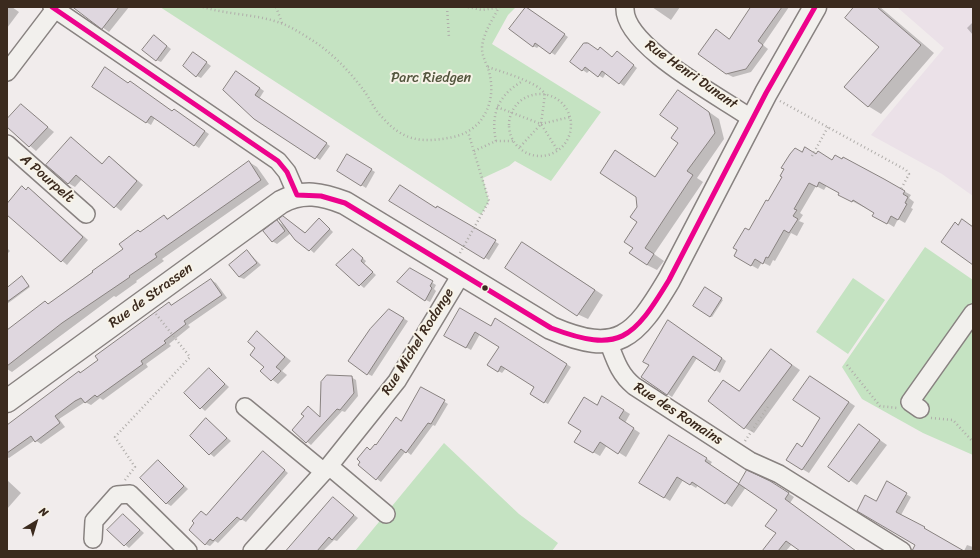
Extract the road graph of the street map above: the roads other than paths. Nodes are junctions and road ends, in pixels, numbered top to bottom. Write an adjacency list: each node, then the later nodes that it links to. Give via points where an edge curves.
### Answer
1 (625, 7): 5 (street, Rue Henri Dunant, via 634,33 650,49)
2 (815, 7): 5 (main road)
3 (54, 8): 4 (street); 7 (street, via 278,161 287,172)
4 (7, 72)
5 (752, 119): 11 (main road, via 650,312 639,325)
6 (7, 144): 8 (street, A Pourpelt)
7 (297, 195): 9 (main road, via 323,196 345,203); 12 (main road, Rue de Strassen, via 281,202)
8 (86, 214)
9 (457, 270): 11 (main road, via 552,328 576,339); 15 (street, Rue Michel Rodange, via 397,381)
10 (973, 313): 14 (street, via 910,402)
11 (608, 342): 20 (street, Rue des Romains, via 616,364 628,381 737,453 779,474)
12 (7, 401)
13 (245, 407): 15 (street)
14 (920, 409)
15 (327, 469): 16 (street); 19 (street, Rue Michel Rodange)
16 (386, 514)
17 (93, 539): 18 (street, via 94,521 117,495 130,494)
18 (188, 551)
19 (252, 551)
20 (902, 551)

